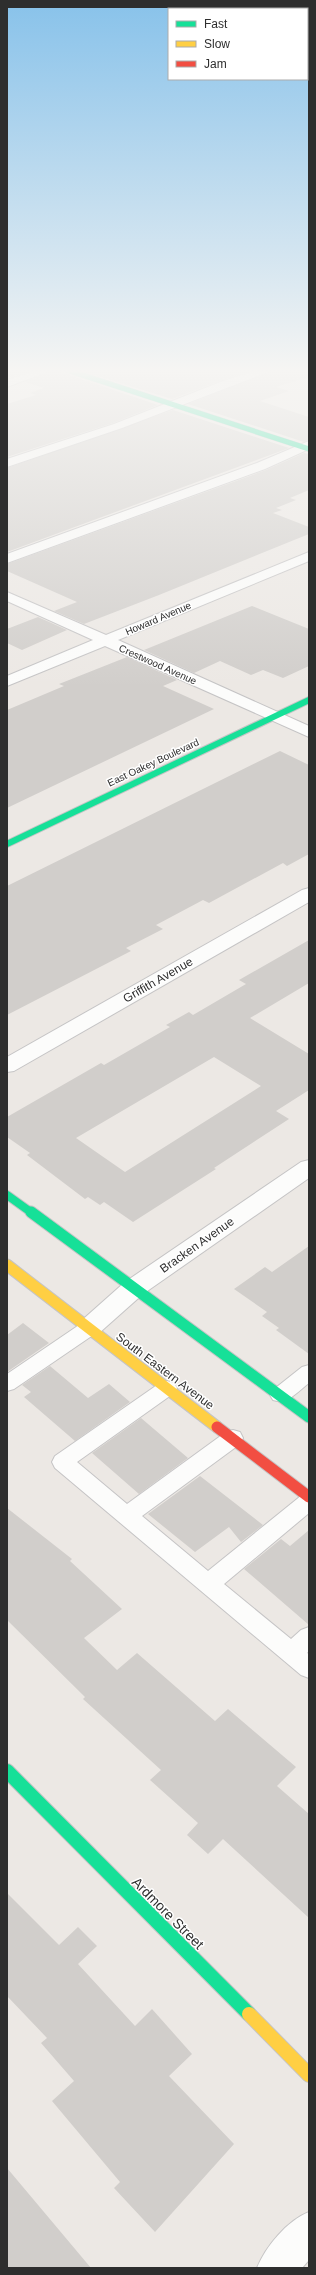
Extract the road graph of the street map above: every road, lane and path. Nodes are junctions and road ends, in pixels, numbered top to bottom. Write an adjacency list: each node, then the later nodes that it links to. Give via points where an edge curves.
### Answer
1 (236, 475): 3 (street)
2 (309, 556): 5 (street, Howard Avenue)
3 (7, 559)
4 (7, 596): 5 (street, Crestwood Avenue)
5 (105, 640): 6 (street, Howard Avenue); 8 (street, Crestwood Avenue)
6 (7, 681)
7 (309, 700): 8 (street, East Oakey Boulevard)
8 (275, 716): 9 (street, Crestwood Avenue); 10 (street, East Oakey Boulevard)
9 (309, 732)
10 (7, 844)
11 (309, 894): 12 (street, Griffith Avenue)
12 (7, 1066)
13 (309, 1167): 16 (street, Bracken Avenue)
14 (7, 1196): 16 (street)
15 (7, 1265): 17 (street, South Eastern Avenue)
16 (134, 1288): 17 (street, Bracken Avenue); 21 (street)
17 (89, 1328): 19 (lane); 20 (street, South Eastern Avenue)
18 (309, 1372): 21 (lane)
19 (7, 1384)
20 (167, 1388): 23 (street, South Eastern Avenue); 26 (lane, via 62,1462)
21 (280, 1396): 22 (street)
22 (309, 1417)
23 (233, 1438): 24 (street, South Eastern Avenue); 26 (lane)
24 (309, 1497)
25 (309, 1500): 27 (lane)
26 (126, 1516): 27 (lane)
27 (208, 1584): 29 (lane)
28 (309, 1637): 29 (lane)
29 (291, 1653): 30 (lane)
30 (309, 1668)
31 (7, 1771): 32 (street, Ardmore Street)
32 (309, 2075)
33 (309, 2231): 34 (street)
34 (276, 2268)

